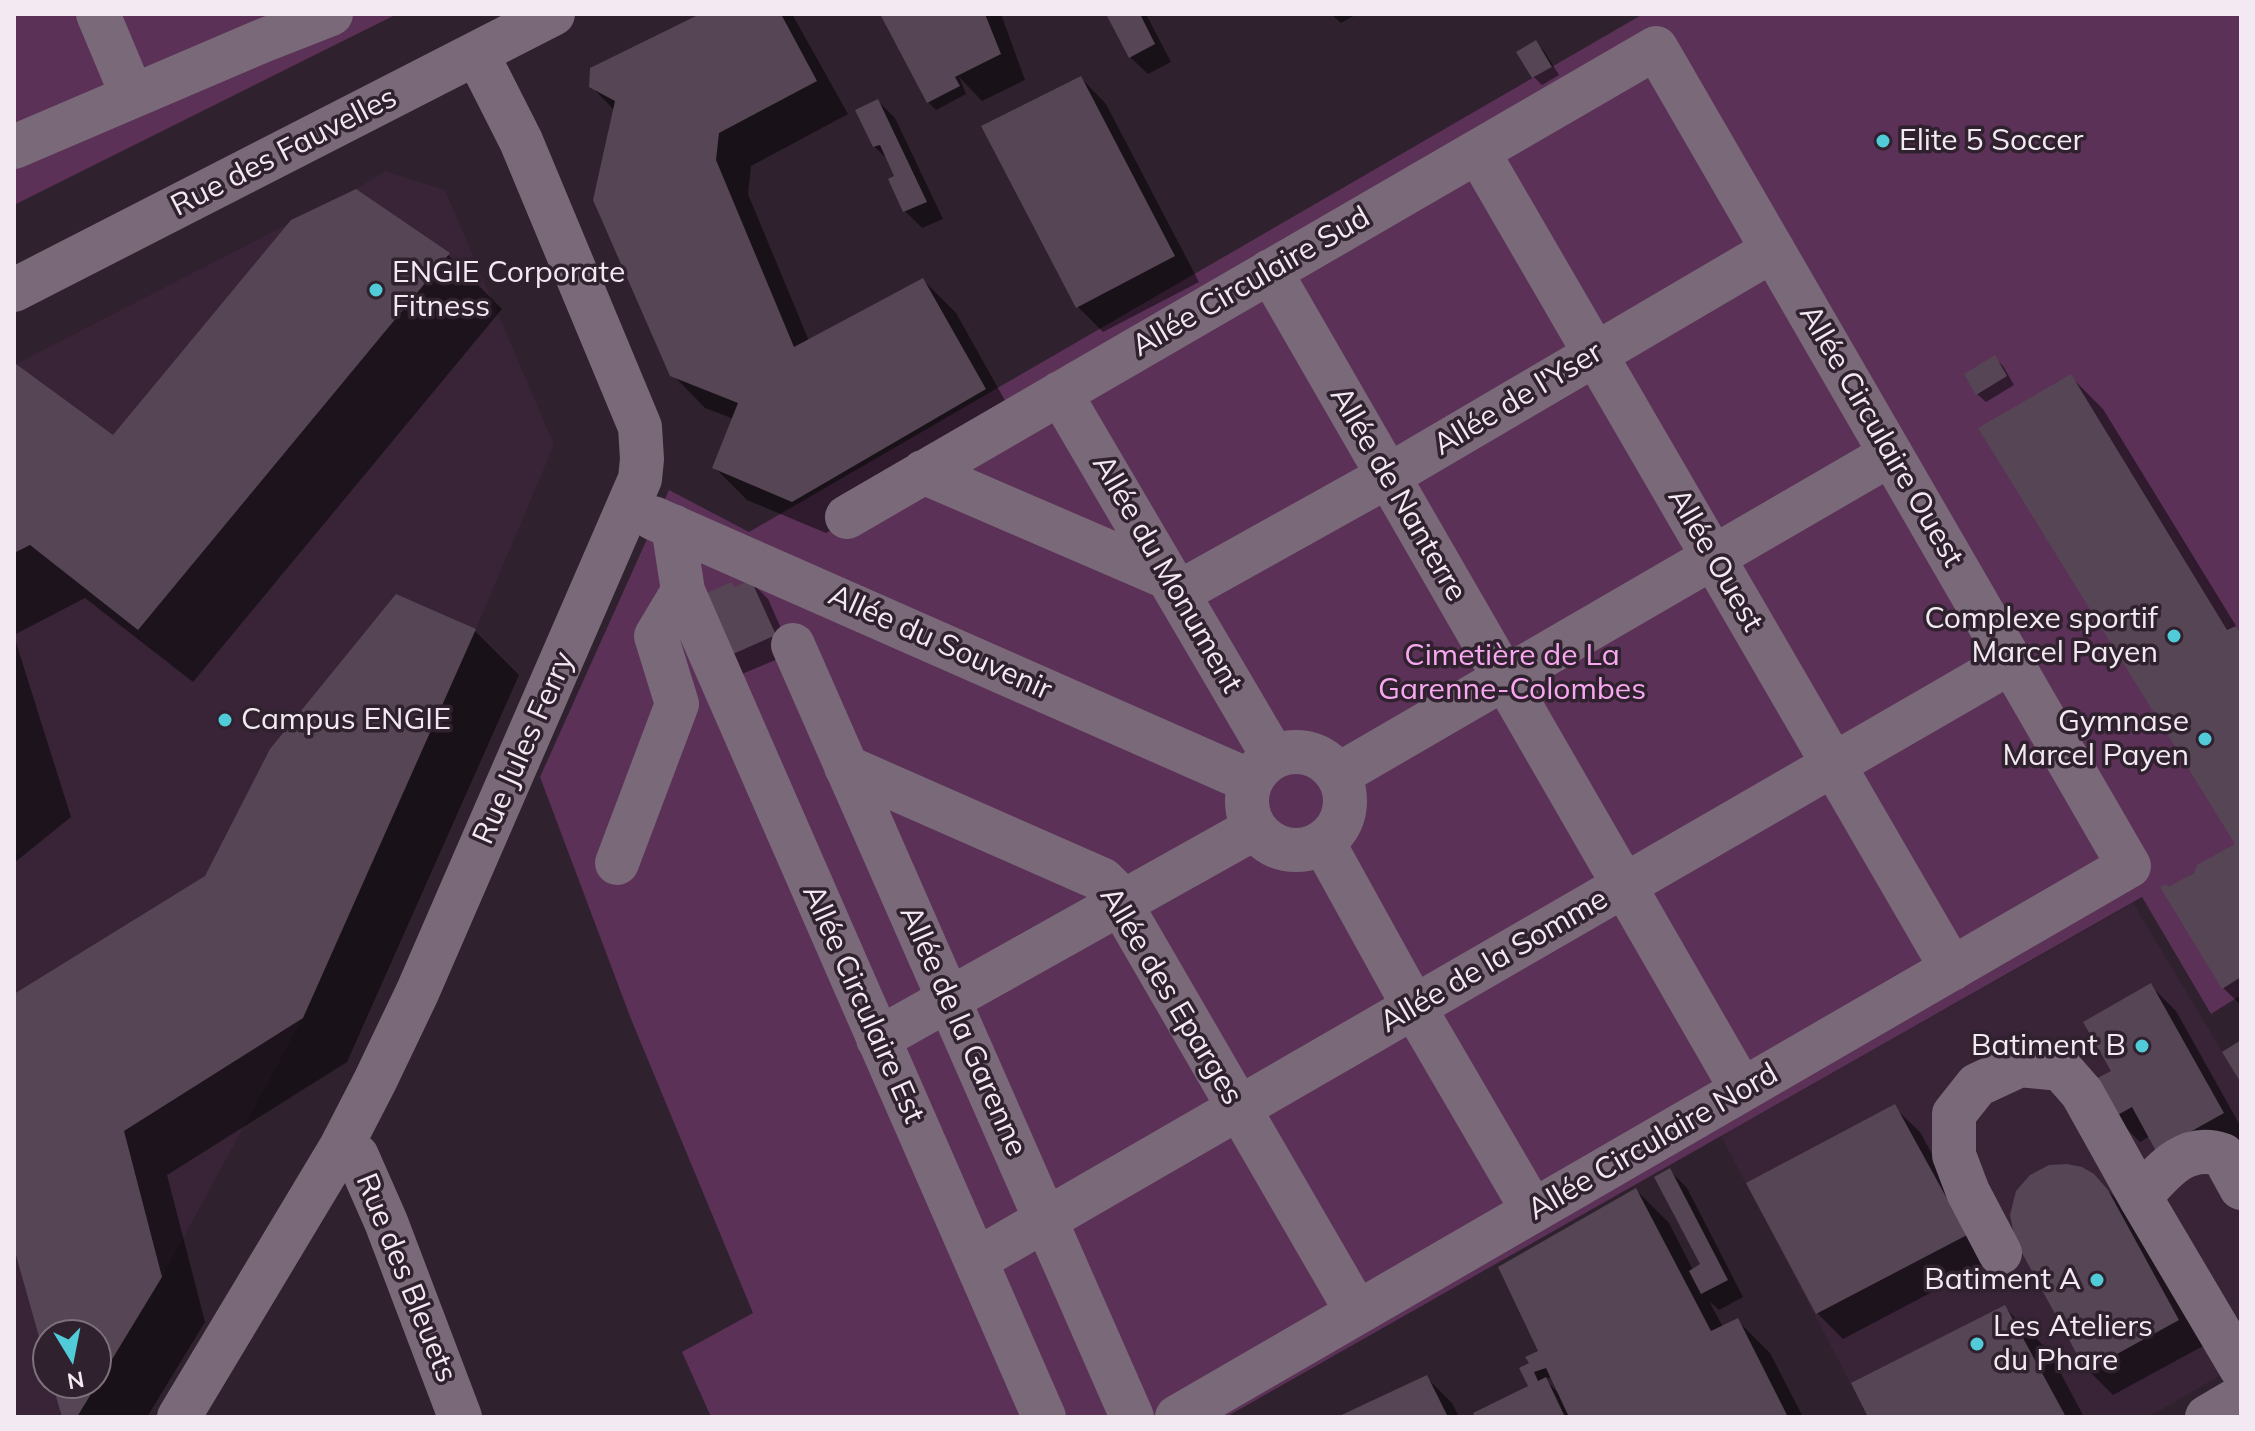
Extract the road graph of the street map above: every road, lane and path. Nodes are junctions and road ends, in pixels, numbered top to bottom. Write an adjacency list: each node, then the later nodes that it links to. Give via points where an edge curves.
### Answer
1 (98, 14): 7 (street)
2 (331, 14): 4 (street)
3 (551, 15): 6 (street, Rue des Fauvelles)
4 (256, 27): 7 (street)
5 (1656, 48): 9 (street, Allée Circulaire Sud); 10 (street, Allée Circulaire Ouest)
6 (477, 54): 12 (street, Rue des Fauvelles); 18 (street, Rue Jules Ferry, via 521,141 640,427 640,479)
7 (132, 95): 8 (street)
8 (14, 147)
9 (1478, 152): 11 (street, Allée Circulaire Sud); 13 (street, Allée Ouest)
10 (1773, 250): 13 (street, Allée de l'Yser); 15 (street, Allée Circulaire Ouest)
11 (1270, 271): 14 (street, Allée Circulaire Sud); 17 (street, Allée de Nanterre)
12 (14, 290)
13 (1595, 353): 17 (street, Allée de l'Yser); 21 (street, Allée Ouest)
14 (1060, 393): 16 (street, Allée Circulaire Sud); 22 (street, Allée du Monument)
15 (1891, 454): 21 (street); 25 (street, Allée Circulaire Ouest)
16 (923, 472): 19 (street, Allée Circulaire Sud); 22 (street)
17 (1388, 476): 22 (street, Allée de l'Yser); 26 (street, Allée de Nanterre)
18 (628, 509): 20 (street, Allée du Souvenir); 43 (street, Rue Jules Ferry, via 417,993)
19 (847, 517)
20 (673, 526): 23 (street, Allée Circulaire Est); 29 (street, Allée du Souvenir)
21 (1713, 557): 26 (street); 27 (street, Allée Ouest)
22 (1173, 586): 29 (street, Allée du Monument)
23 (683, 591): 33 (street, via 656,636 677,704); 40 (street, Allée Circulaire Est)
24 (793, 645): 28 (street, Allée de la Garenne)
25 (2011, 662): 27 (street, Allée de la Somme); 34 (street, Allée Circulaire Ouest)
26 (1505, 679): 30 (street); 35 (street, Allée de Nanterre)
27 (1834, 765): 35 (street, Allée de la Somme); 37 (street, Allée Ouest)
28 (846, 767): 36 (street, Allée des Eparges, via 1103,880); 38 (street, Allée de la Garenne)
29 (1262, 768): 30 (street, via 1291,751 1326,761); 31 (street, via 1246,797)
30 (1338, 775): 32 (street, via 1345,793 1344,812)
31 (1255, 828): 32 (street, via 1268,842 1286,849); 36 (street)
32 (1323, 842): 39 (street)
33 (617, 863)
34 (2129, 866): 37 (street, Allée Circulaire Nord)
35 (1625, 886): 39 (street, Allée de la Somme); 41 (street, Allée de Nanterre)
36 (1121, 903): 38 (street); 42 (street, Allée des Eparges)
37 (1952, 969): 41 (street, Allée Circulaire Nord)
38 (949, 999): 40 (street); 47 (street, Allée de la Garenne)
39 (1414, 1007): 42 (street, Allée de la Somme); 46 (street)
40 (878, 1039): 49 (street, Allée Circulaire Est)
41 (1742, 1090): 46 (street, Allée Circulaire Nord)
42 (1239, 1108): 47 (street, Allée de la Somme); 50 (street, Allée des Eparges)
43 (341, 1147): 53 (street, Rue Jules Ferry); 54 (street, Rue des Bleuets, via 357,1156 368,1180)
44 (2241, 1188): 45 (street, via 2223,1155 2207,1150 2169,1165)
45 (2140, 1197): 48 (street, via 2082,1093 2061,1069 2020,1065 1977,1085 1954,1114 1954,1155); 51 (street)
46 (1533, 1211): 50 (street, Allée Circulaire Nord)
47 (1046, 1220): 49 (street, Allée de la Somme); 56 (street, Allée de la Garenne)
48 (2000, 1253)
49 (976, 1260): 55 (street, Allée Circulaire Est)
50 (1357, 1312): 57 (street, Allée Circulaire Nord)
51 (2238, 1356)
52 (2241, 1397): 58 (street)
53 (179, 1417)
54 (460, 1417)
55 (1044, 1417)
56 (1132, 1417)
57 (1177, 1417)
58 (2207, 1417)

